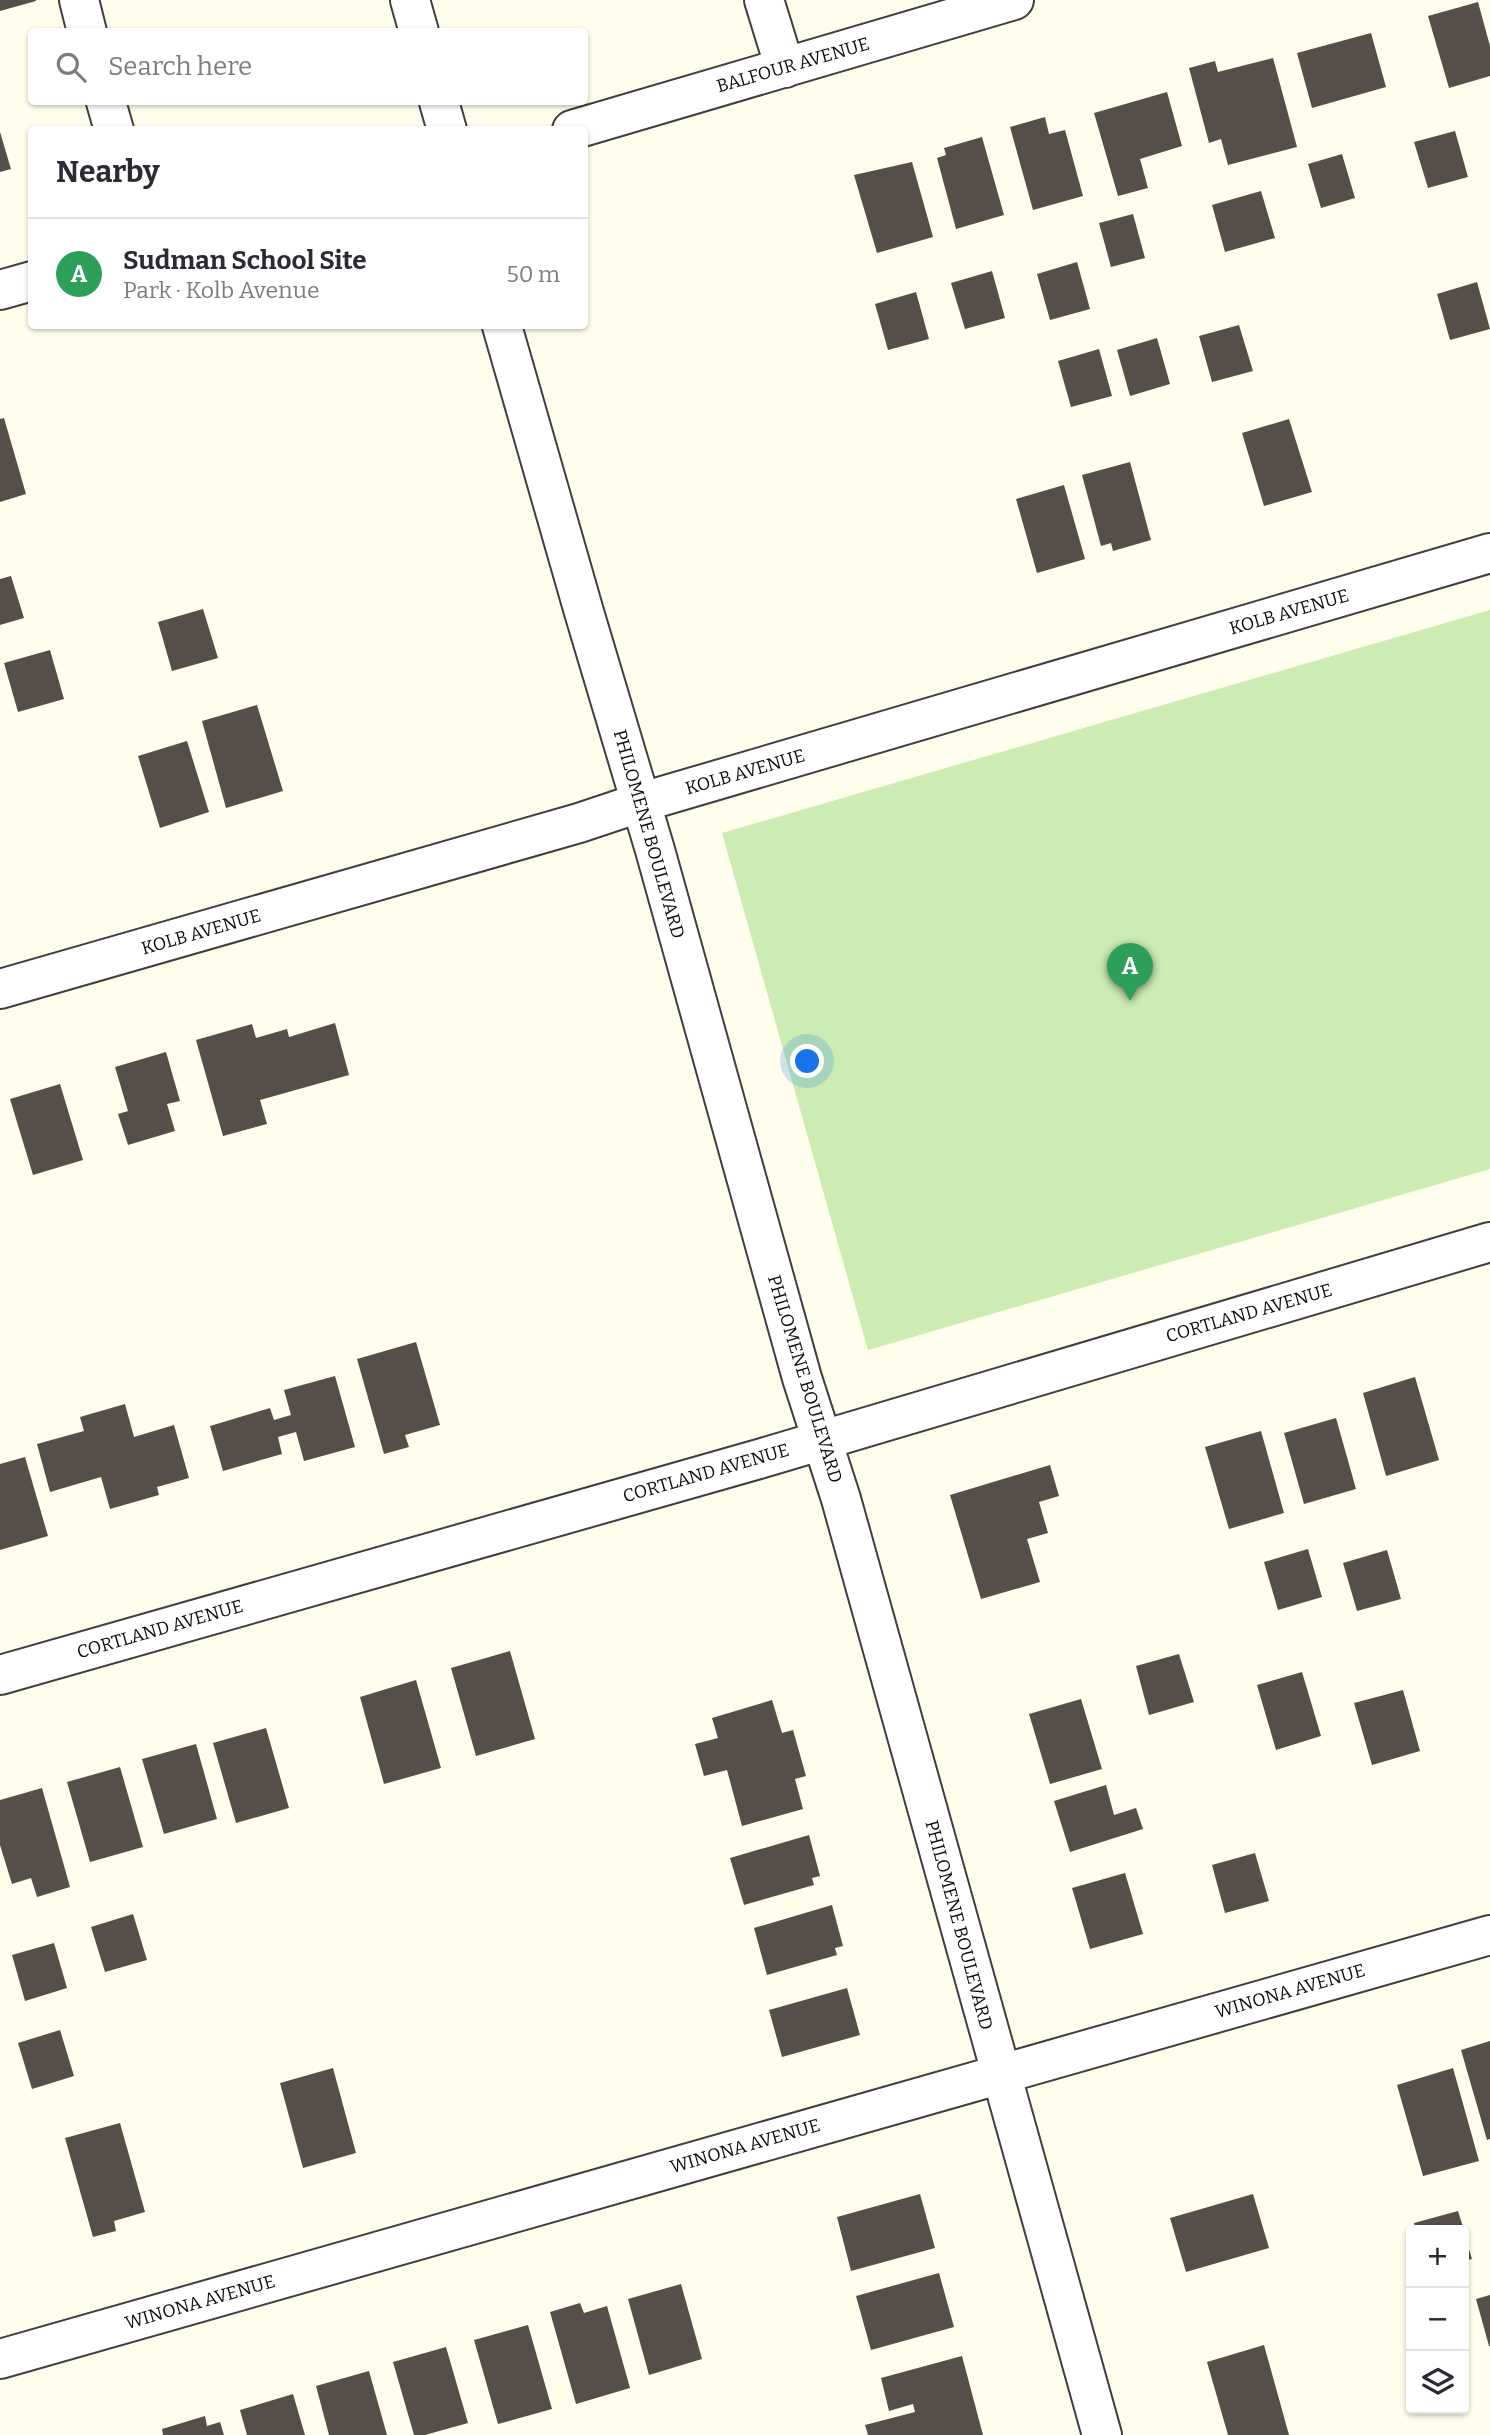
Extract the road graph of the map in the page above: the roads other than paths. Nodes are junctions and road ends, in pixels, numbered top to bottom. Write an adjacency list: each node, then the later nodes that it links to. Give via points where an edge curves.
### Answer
1 (79, 0): 5 (street)
2 (410, 0): 6 (street)
3 (764, 0): 7 (street)
4 (1014, 0): 7 (street, BALFOUR AVENUE)
5 (86, 28)
6 (418, 28)
7 (785, 68): 12 (street, BALFOUR AVENUE)
8 (107, 105): 10 (street)
9 (440, 105): 11 (street)
10 (113, 126)
11 (446, 126)
12 (586, 126)
13 (28, 282): 14 (street)
14 (0, 290)
15 (503, 329): 17 (street, PHILOMENE BOULEVARD)
16 (1490, 553): 17 (street, KOLB AVENUE)
17 (639, 803): 18 (street, KOLB AVENUE); 20 (street, PHILOMENE BOULEVARD)
18 (0, 989)
19 (1490, 1242): 20 (street, CORTLAND AVENUE)
20 (821, 1439): 21 (street, CORTLAND AVENUE); 23 (street, PHILOMENE BOULEVARD)
21 (0, 1675)
22 (1490, 1935): 23 (street, WINONA AVENUE)
23 (999, 2073): 24 (street, WINONA AVENUE); 25 (street, PHILOMENE BOULEVARD)
24 (0, 2359)
25 (1102, 2435)

